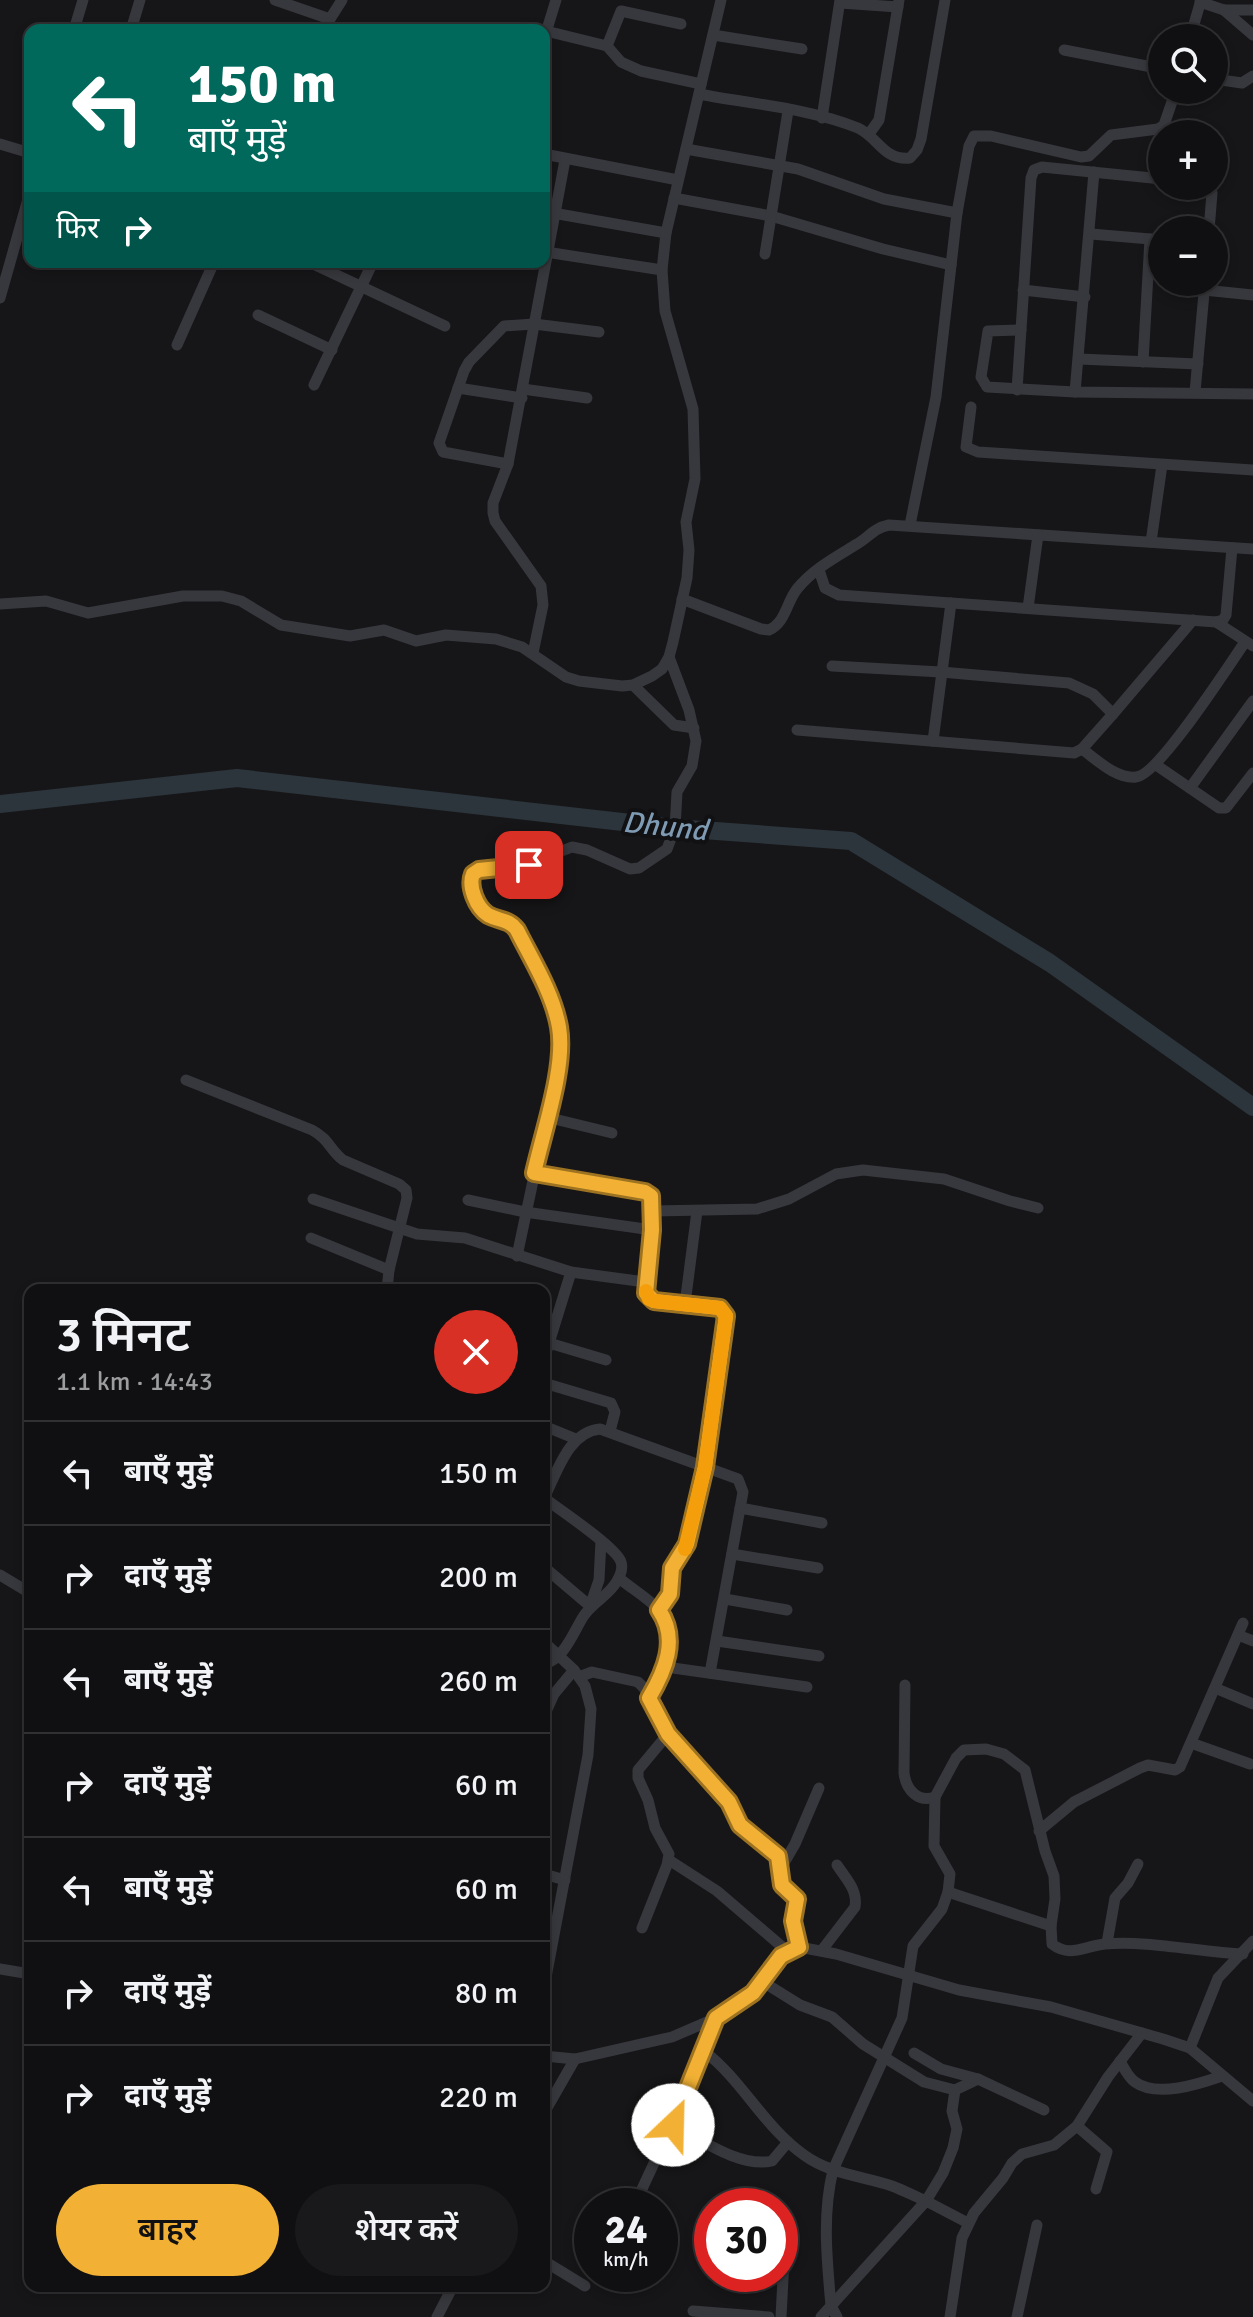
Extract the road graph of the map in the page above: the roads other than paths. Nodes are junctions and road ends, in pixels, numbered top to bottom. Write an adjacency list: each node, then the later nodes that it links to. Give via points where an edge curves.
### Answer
1 (83, 0): 14 (street)
2 (140, 0): 15 (street)
3 (275, 0): 13 (street)
4 (342, 0): 13 (street)
5 (556, 0): 17 (street)
6 (721, 0): 20 (street)
7 (945, 0): 33 (street, via 917,150 910,158 897,158)
8 (840, 1): 10 (street); 32 (street)
9 (1201, 1): 11 (street); 19 (street)
10 (898, 3): 33 (street, via 879,120)
11 (1224, 10): 12 (street); 21 (street)
12 (1253, 10)
13 (330, 19): 16 (street)
14 (76, 24)
15 (133, 24)
16 (327, 24)
17 (548, 24)
18 (681, 24): 23 (street, via 621,11)
19 (1194, 24)
20 (713, 35): 24 (street); 29 (street)
21 (1253, 35)
22 (550, 36): 23 (street)
23 (607, 46): 29 (street, via 628,66)
24 (802, 49)
25 (1064, 50): 26 (street)
26 (1148, 66)
27 (1253, 76): 28 (street, via 1242,83)
28 (1228, 81)
29 (700, 89): 31 (street); 35 (street)
30 (1171, 104): 46 (street, via 1158,129 1111,135 1089,156 974,136)
31 (788, 111): 32 (street); 39 (street)
32 (822, 118): 33 (street)
33 (869, 134)
34 (0, 144): 36 (street)
35 (686, 149): 39 (street); 42 (street)
36 (24, 151)
37 (550, 156): 38 (street)
38 (565, 160): 42 (street); 45 (street)
39 (779, 165): 46 (street, via 884,199); 47 (street)
40 (1094, 172): 41 (street); 50 (street); 62 (street, via 1034,170)
41 (1148, 178)
42 (678, 180): 43 (street)
43 (674, 198): 47 (street); 49 (street)
44 (24, 209): 54 (street)
45 (553, 213): 48 (street); 49 (street)
46 (957, 213): 55 (street)
47 (771, 216): 53 (street); 55 (street)
48 (550, 230)
49 (666, 233): 60 (street)
50 (1091, 234): 51 (street); 67 (street)
51 (1148, 239)
52 (550, 253): 60 (street)
53 (765, 254)
54 (5, 262): 68 (street)
55 (951, 265): 91 (street, via 936,397)
56 (211, 268): 74 (street)
57 (322, 268): 61 (street)
58 (370, 268): 61 (street)
59 (543, 268): 70 (street)
60 (662, 270): 97 (street, via 665,311 695,425 695,479 686,522 688,564)
61 (362, 286): 71 (street); 75 (street)
62 (1023, 290): 67 (street); 72 (street)
63 (1228, 290): 64 (street)
64 (1253, 295)
65 (1150, 296): 77 (street)
66 (1203, 296): 78 (street)
67 (1085, 297): 76 (street)
68 (0, 298)
69 (258, 315): 75 (street)
70 (534, 324): 73 (street); 80 (street, via 498,330 469,362); 84 (street)
71 (445, 326)
72 (1021, 330): 81 (street); 81 (street, via 988,331 981,377 987,387)
73 (599, 332)
74 (177, 345)
75 (332, 350): 79 (street)
76 (1079, 359): 77 (street); 82 (street)
77 (1143, 362): 78 (street)
78 (1198, 364): 83 (street)
79 (314, 385)
80 (458, 388): 84 (street); 88 (street, via 440,449)
81 (1017, 390): 82 (street)
82 (1075, 392): 83 (street)
83 (1195, 392): 85 (street)
84 (522, 394): 86 (street); 88 (street)
85 (1253, 394)
86 (587, 398)
87 (971, 407): 89 (street, via 965,440 970,450)
88 (508, 464): 104 (street, via 493,513 541,586 543,605)
89 (1162, 465): 90 (street); 93 (street)
90 (1253, 470)
91 (910, 525): 92 (street); 96 (street, via 880,527)
92 (1038, 535): 93 (street); 100 (street)
93 (1151, 542): 94 (street)
94 (1232, 548): 95 (street); 102 (street, via 1228,610)
95 (1253, 549)
96 (819, 570): 97 (street, via 794,592 781,620 769,630); 98 (street, via 825,588 839,595)
97 (682, 599): 105 (street)
98 (951, 603): 100 (street); 107 (street)
99 (0, 604): 104 (street, via 46,601 88,613 183,596 222,596 281,625 350,636 384,630 416,641 446,635 496,639)
100 (1028, 608): 101 (street)
101 (1193, 620): 102 (street); 110 (street)
102 (1216, 622): 103 (street)
103 (1249, 644): 115 (street)
104 (533, 653): 108 (street, via 566,677)
105 (669, 657): 108 (street, via 662,669); 111 (street)
106 (832, 666): 107 (street)
107 (941, 672): 110 (street, via 1069,683 1093,694); 113 (street)
108 (633, 685): 111 (street, via 674,725)
109 (1253, 701): 117 (street)
110 (1113, 714): 114 (street)
111 (694, 728): 119 (street, via 695,755 677,792 673,837 660,856 630,869 572,847 521,867 479,870 470,881 483,910 517,930 559,1024 560,1054)
112 (797, 730): 113 (street)
113 (933, 741): 114 (street, via 1066,753)
114 (1082, 749): 115 (street, via 1128,776 1139,777)
115 (1156, 765): 117 (street)
116 (1253, 773): 117 (street, via 1226,808)
117 (1190, 788)
118 (186, 1080): 128 (street, via 312,1130 343,1160 399,1184 407,1198)
119 (546, 1117): 120 (street); 121 (street)
120 (612, 1133)
121 (534, 1173): 125 (street, via 645,1192); 127 (street)
122 (313, 1199): 128 (street)
123 (468, 1200): 127 (street)
124 (1038, 1208): 126 (street, via 944,1179 863,1170 836,1174 757,1209)
125 (653, 1211): 126 (street); 129 (street)
126 (697, 1211): 136 (street)
127 (525, 1212): 129 (street); 131 (street)
128 (399, 1229): 131 (street, via 465,1238); 132 (street)
129 (652, 1230): 134 (street)
130 (311, 1238): 132 (street)
131 (517, 1256): 133 (street)
132 (389, 1270): 135 (street)
133 (571, 1272): 134 (street); 137 (street)
134 (645, 1282): 136 (street, via 649,1299)
135 (388, 1284)
136 (685, 1304): 144 (street, via 720,1308 726,1316)
137 (550, 1340)
138 (550, 1343): 139 (street)
139 (606, 1360)
140 (550, 1385): 142 (street, via 611,1403 615,1412)
141 (550, 1428): 143 (street)
142 (610, 1431): 143 (street, via 592,1430); 144 (street)
143 (576, 1439): 145 (street)
144 (705, 1467): 147 (street, via 738,1479 743,1492); 158 (street, via 687,1544 672,1568 670,1594)
145 (550, 1487)
146 (550, 1503): 149 (street)
147 (740, 1508): 148 (street); 150 (street)
148 (822, 1523)
149 (601, 1541): 154 (street, via 621,1563); 157 (street, via 599,1580)
150 (732, 1554): 151 (street); 156 (street)
151 (818, 1568)
152 (550, 1572): 157 (street)
153 (0, 1575): 155 (street)
154 (619, 1578): 157 (street); 158 (street)
155 (24, 1589)
156 (725, 1599): 159 (street); 160 (street)
157 (590, 1606): 163 (street)
158 (659, 1610): 166 (street, via 669,1627)
159 (787, 1610)
160 (717, 1641): 164 (street); 168 (street)
161 (1253, 1641): 171 (street, via 1240,1629)
162 (550, 1645): 163 (street)
163 (563, 1650): 165 (street); 167 (street)
164 (819, 1656)
165 (550, 1662)
166 (666, 1667): 168 (street); 172 (street)
167 (583, 1673): 172 (street, via 638,1682); 173 (street); 186 (street, via 591,1726)
168 (710, 1673): 170 (street)
169 (905, 1685): 179 (street, via 905,1783 914,1795)
170 (807, 1687)
171 (1215, 1688): 174 (street); 176 (street)
172 (649, 1698): 175 (street)
173 (550, 1703)
174 (1253, 1704)
175 (668, 1734): 181 (street, via 641,1764 638,1778); 184 (street, via 729,1802 746,1832 778,1856)
176 (1191, 1743): 177 (street); 180 (street, via 1175,1770 1140,1768 1074,1802)
177 (1250, 1764)
178 (819, 1788): 184 (street)
179 (935, 1797): 180 (street, via 964,1750 1004,1754 1025,1770); 187 (street, via 934,1846 950,1874)
180 (1039, 1831): 188 (street, via 1054,1876)
181 (669, 1860): 189 (street); 193 (street)
182 (1138, 1864): 192 (street, via 1115,1898)
183 (837, 1865): 194 (street, via 855,1893 855,1907)
184 (781, 1868): 193 (street, via 782,1885 797,1899)
185 (550, 1876): 186 (street)
186 (565, 1880): 190 (street)
187 (948, 1892): 188 (street); 198 (street, via 942,1909 913,1946)
188 (1051, 1926): 192 (street, via 1052,1944 1060,1950)
189 (642, 1928)
190 (550, 1932)
191 (1253, 1941): 195 (street)
192 (1107, 1943): 195 (street)
193 (793, 1949): 194 (street); 199 (street)
194 (822, 1950): 198 (street)
195 (1243, 1954): 202 (street, via 1218,1978)
196 (0, 1969): 197 (street)
197 (24, 1973)
198 (908, 1976): 201 (street); 206 (street, via 902,2018)
199 (763, 1982): 200 (street); 206 (street, via 832,2017)
200 (716, 2018): 203 (street); 207 (street, via 672,2037)
201 (1142, 2033): 202 (street); 208 (street)
202 (1190, 2048): 209 (street)
203 (704, 2051): 215 (street); 217 (street)
204 (914, 2053): 210 (street, via 941,2069)
205 (550, 2057): 207 (street)
206 (885, 2058): 211 (street, via 924,2082); 218 (street)
207 (575, 2059): 213 (street)
208 (1120, 2061): 209 (street, via 1137,2084 1156,2088); 216 (street)
209 (1222, 2076): 212 (street)
210 (978, 2079): 211 (street); 214 (street)
211 (955, 2090): 221 (street, via 953,2148)
212 (1253, 2101)
213 (550, 2103)
214 (1044, 2110)
215 (673, 2125): 217 (street, via 757,2162 772,2161); 219 (street)
216 (1077, 2126): 220 (street, via 1107,2152); 222 (street, via 1054,2145 1022,2154)
217 (788, 2142): 218 (street)
218 (833, 2170): 221 (street); 229 (street, via 825,2223)
219 (643, 2188)
220 (1096, 2189)
221 (926, 2201): 222 (street); 229 (street)
222 (968, 2223): 234 (street)
223 (1037, 2225): 235 (street)
224 (550, 2265): 225 (street)
225 (574, 2279)
226 (450, 2292): 230 (street)
227 (782, 2292): 232 (street)
228 (693, 2311): 231 (street)
229 (834, 2312): 233 (street)
230 (437, 2317)
231 (769, 2317)
232 (781, 2317)
233 (821, 2317)
234 (950, 2317)
235 (1017, 2317)

